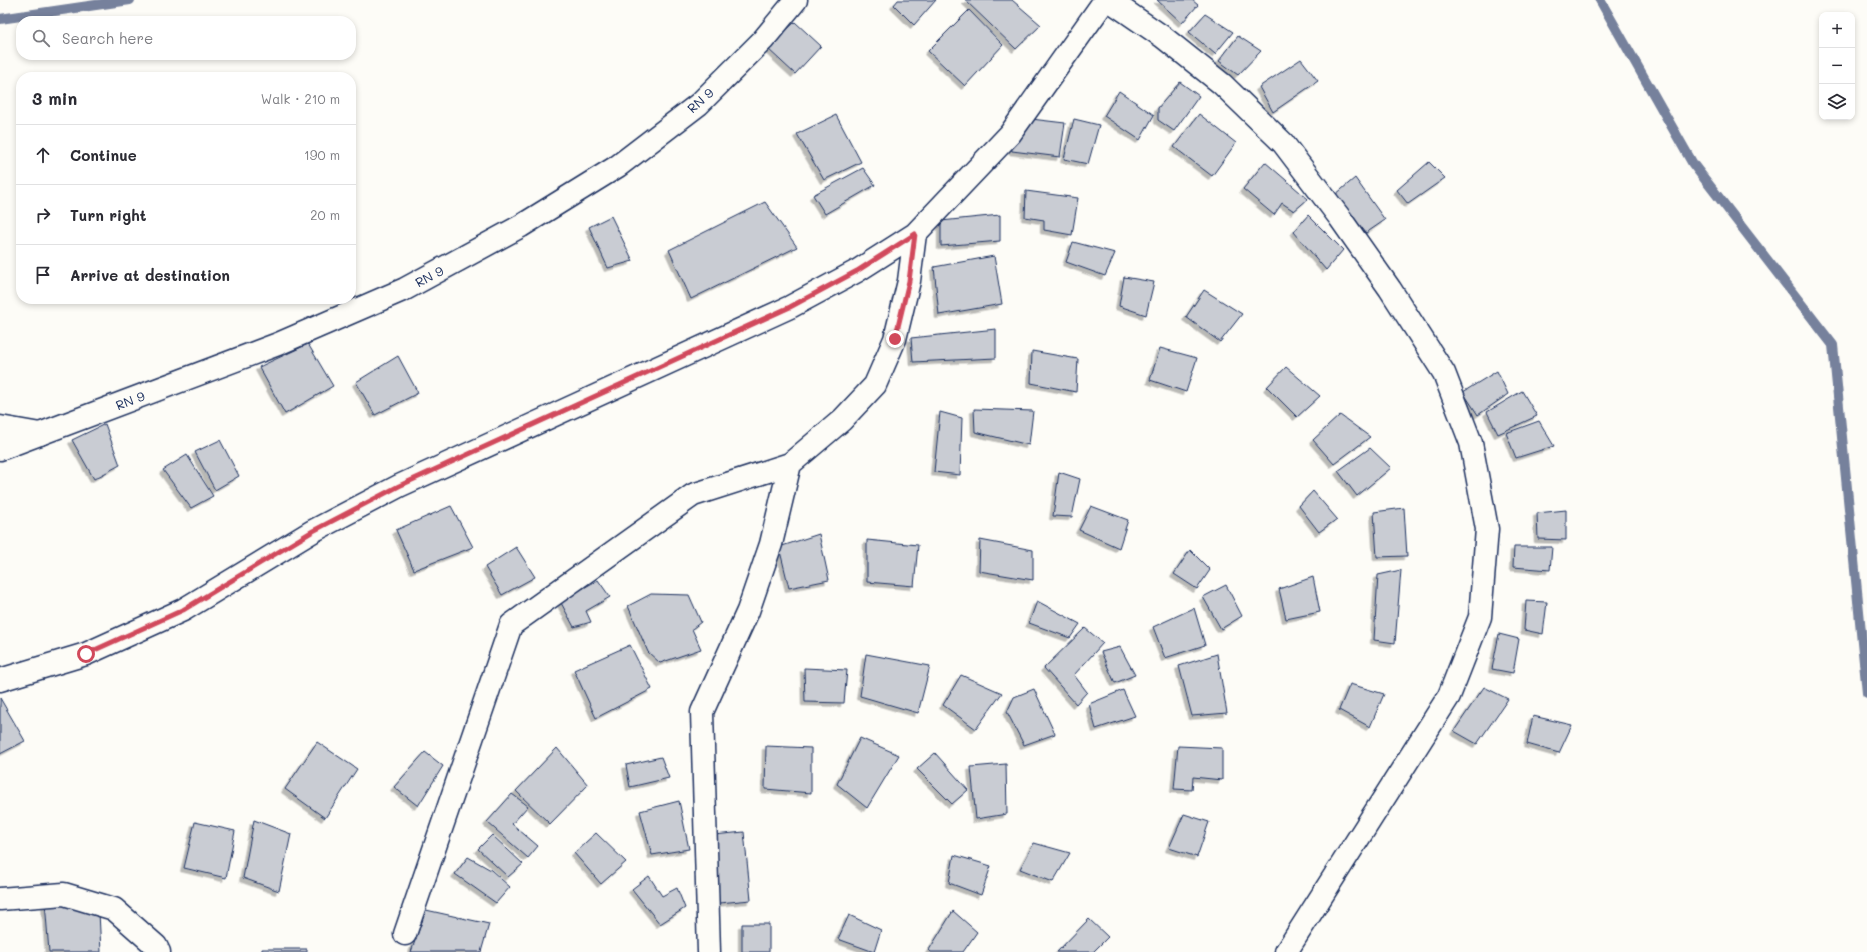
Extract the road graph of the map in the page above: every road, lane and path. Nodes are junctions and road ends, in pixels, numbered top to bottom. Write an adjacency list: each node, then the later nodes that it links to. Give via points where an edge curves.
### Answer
1 (796, 0): 6 (street, RN 9 / RN 9, via 763,40 698,104 618,166 521,226 405,289 285,341)
2 (1104, 0): 4 (street, via 1010,134)
3 (1109, 0): 14 (street, via 1163,37 1222,84 1283,144 1340,218 1390,289 1444,374 1471,443 1487,529 1480,617 1449,696)
4 (915, 234): 8 (street, via 909,281 895,339 875,385 842,420); 9 (street, via 857,271 790,307 399,486 313,531 183,610 86,654)
5 (0, 427): 6 (street)
6 (40, 434): 7 (street, RN 9 / RN 9)
7 (0, 450)
8 (790, 464): 11 (street, via 693,494 511,625); 13 (street, via 771,544 748,611 702,712)
9 (0, 680)
10 (0, 900): 12 (street, via 64,894 114,909 156,946)
11 (404, 934)
12 (159, 952)
13 (710, 952)
14 (1286, 952)

